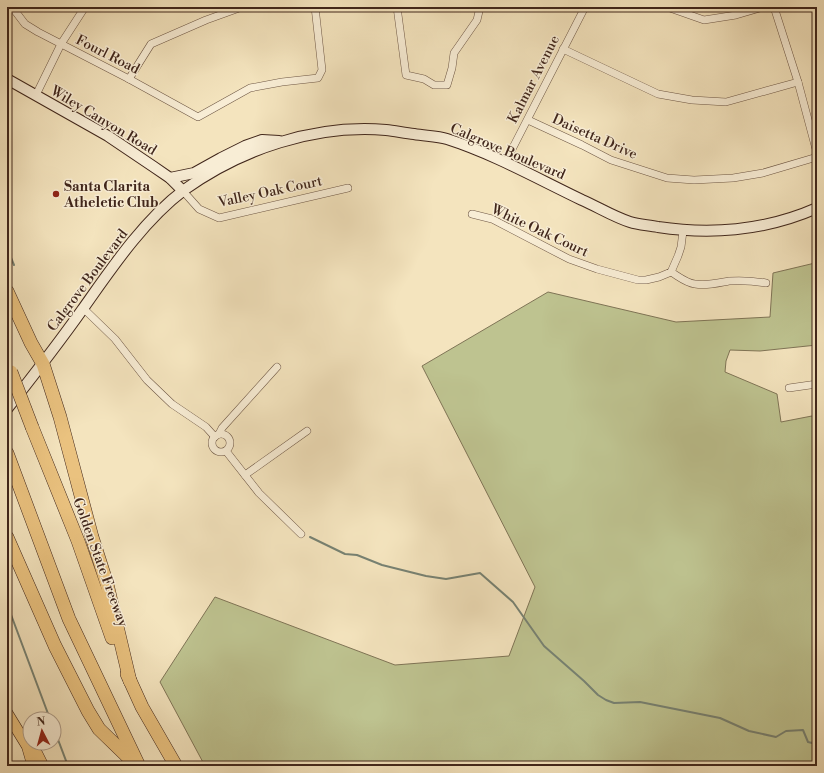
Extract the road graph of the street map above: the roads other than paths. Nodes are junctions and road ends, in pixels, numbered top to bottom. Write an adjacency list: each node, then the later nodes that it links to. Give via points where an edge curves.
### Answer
1 (12, 7): 11 (street, Fourl Road, via 25,24)
2 (85, 7): 11 (street)
3 (242, 7): 14 (street, via 151,44)
4 (316, 7): 14 (street, Fourl Road, via 322,70 318,78 250,88 198,117)
5 (397, 7): 6 (street, via 406,75 424,79 434,85 446,85 454,53 476,20)
6 (480, 7)
7 (585, 7): 12 (street, Kalmar Avenue)
8 (667, 7): 9 (street, via 704,20 736,16)
9 (764, 7)
10 (774, 7): 15 (street)
11 (61, 44): 14 (street, Fourl Road); 16 (street)
12 (563, 49): 15 (street, via 658,94 692,100 726,102); 17 (street, Kalmar Avenue)
13 (7, 78): 16 (street, Wiley Canyon Road)
14 (129, 79)
15 (798, 82): 19 (street)
16 (36, 95): 22 (street, Wiley Canyon Road, via 90,124)
17 (528, 120): 20 (street, Daisetta Drive, via 611,160 668,178 732,178 763,173); 21 (street, Kalmar Avenue)
18 (283, 142): 21 (street, Calgrove Boulevard, via 320,133 386,130 445,138); 22 (street, via 262,140 239,149 194,174); 24 (street, Calgrove Boulevard, via 229,163)
19 (817, 153)
20 (817, 157)
21 (505, 163): 27 (street, Calgrove Boulevard, via 630,222)
22 (170, 178): 24 (street, Wiley Canyon Road)
23 (348, 188): 24 (street, Valley Oak Court, via 219,218 199,209)
24 (183, 191): 31 (street, Calgrove Boulevard, via 156,215 132,242)
25 (817, 208): 27 (street, Calgrove Boulevard, via 797,217 755,227)
26 (472, 214): 28 (street, White Oak Court, via 492,219 569,259 597,269 638,280 659,277)
27 (684, 231): 28 (street, via 680,252)
28 (671, 272): 29 (street, via 694,284 730,281)
29 (766, 283)
30 (7, 291): 32 (highway)
31 (83, 308): 32 (street, Calgrove Boulevard); 39 (street, via 115,339 147,380 172,404)
32 (43, 364): 37 (street, Calgrove Boulevard); 45 (highway, via 107,584)
33 (277, 367): 39 (street)
34 (9, 368): 45 (highway, Golden State Freeway, bridge)
35 (817, 384): 36 (street)
36 (789, 388)
37 (7, 409)
38 (307, 431): 42 (street)
39 (217, 436): 40 (street, via 226,436 230,441); 40 (street, via 212,442 214,448 220,452)
40 (226, 451): 42 (street)
41 (8, 455): 52 (highway, via 69,618)
42 (245, 475): 43 (street)
43 (301, 534)
44 (7, 537): 52 (highway, via 55,646 88,711 99,728)
45 (130, 681): 53 (highway, Golden State Freeway)
46 (7, 713): 47 (main road)
47 (22, 737)
48 (28, 751): 50 (main road)
49 (34, 751): 51 (main road)
50 (33, 766)
51 (43, 766)
52 (138, 766)
53 (176, 766)

